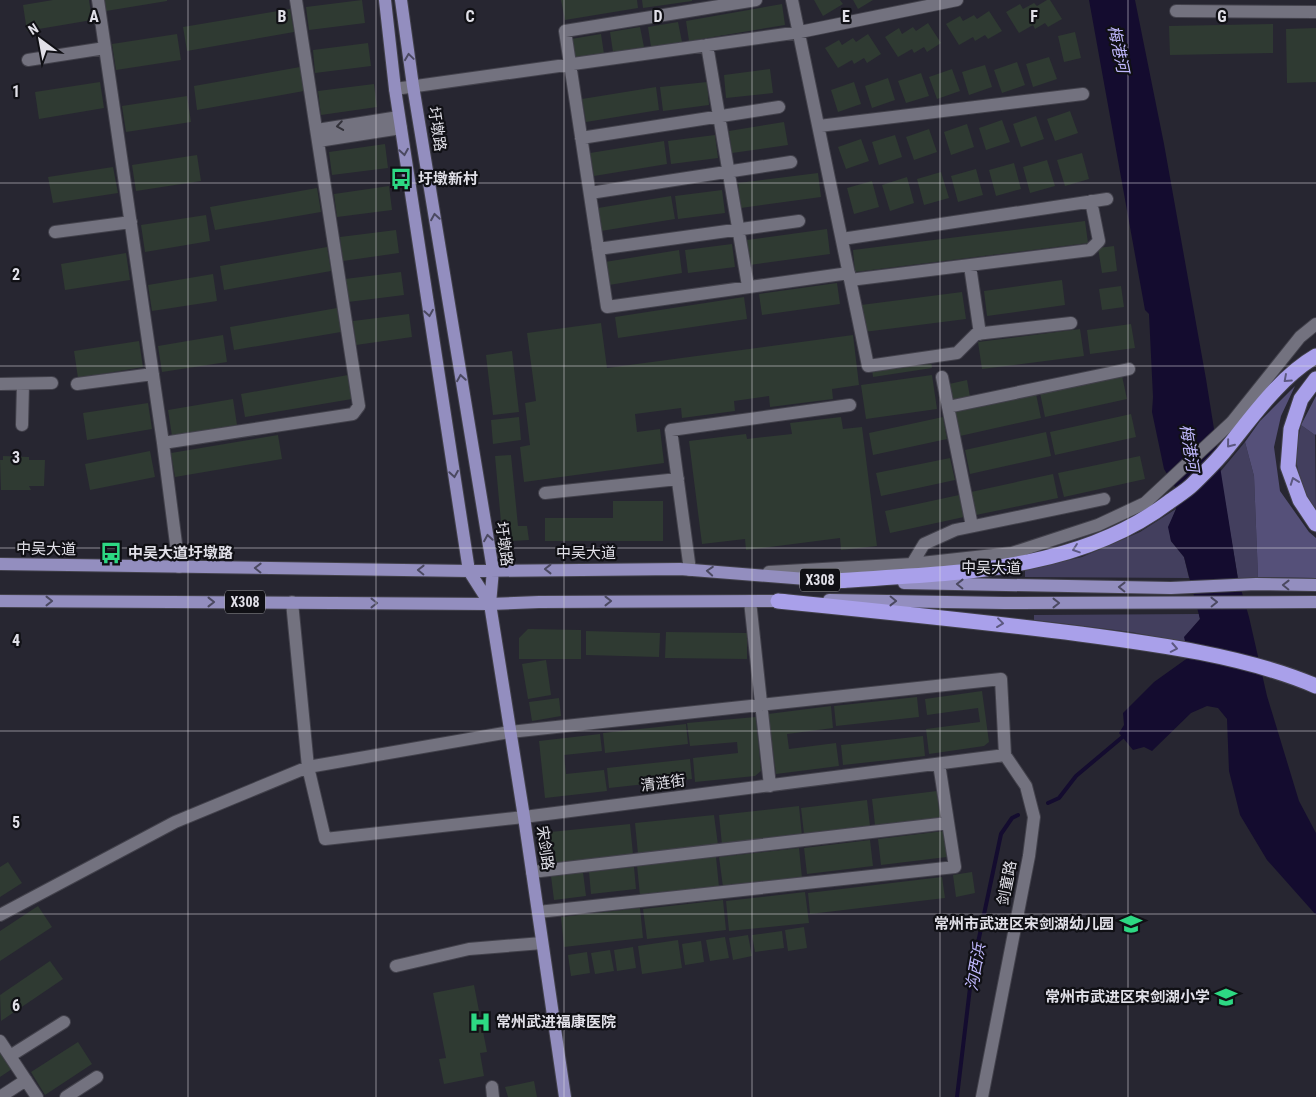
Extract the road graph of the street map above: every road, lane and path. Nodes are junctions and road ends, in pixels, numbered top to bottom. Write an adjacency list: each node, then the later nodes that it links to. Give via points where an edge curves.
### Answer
1 (98, 0): 14 (street)
2 (296, 0): 24 (street)
3 (385, 0): 18 (main road)
4 (400, 0): 17 (main road, 圩墩路, one-way to 4)
5 (756, 0): 8 (street)
6 (792, 0): 12 (street)
7 (957, 0): 12 (street)
8 (704, 4): 16 (street, via 565,32)
9 (1213, 6): 10 (street); 11 (street)
10 (1176, 11)
11 (1316, 12)
12 (800, 32): 13 (street); 23 (street)
13 (707, 45): 16 (street); 21 (street)
14 (105, 48): 15 (street); 32 (street)
15 (28, 60)
16 (570, 64): 17 (street); 25 (street)
17 (413, 86): 18 (street); 67 (main road, 圩墩路, one-way to 17)
18 (394, 89): 22 (main road)
19 (1082, 94): 23 (street)
20 (779, 107): 21 (street)
21 (719, 116): 25 (street); 27 (street)
22 (400, 122): 24 (street); 66 (main road, one-way to 66)
23 (819, 126): 35 (street)
24 (317, 135): 56 (street, via 359,406 353,414)
25 (581, 138): 28 (street)
26 (791, 162): 27 (street)
27 (729, 172): 28 (street); 33 (street)
28 (590, 193): 36 (street)
29 (1107, 199): 30 (street)
30 (1091, 201): 35 (street); 37 (street, via 1099,240 1090,250)
31 (799, 221): 33 (street)
32 (131, 222): 34 (street); 45 (street)
33 (738, 230): 36 (street); 39 (street)
34 (55, 232)
35 (842, 239): 38 (street)
36 (598, 249): 39 (street, via 607,307)
37 (970, 266): 38 (street); 42 (street)
38 (850, 277): 39 (street); 42 (street, via 868,366 957,353 976,334)
39 (748, 286)
40 (1071, 323): 42 (street)
41 (1316, 324): 52 (street, via 1300,337)
42 (980, 334)
43 (1316, 356): 52 (highway, one-way to 52)
44 (1129, 368): 54 (street)
45 (153, 374): 51 (street); 56 (street)
46 (942, 377): 54 (street)
47 (1316, 379): 61 (highway, one-way to 47, via 1300,500 1288,467 1290,428 1301,399)
48 (52, 383): 50 (street)
49 (0, 384): 50 (street)
50 (23, 384): 55 (street)
51 (77, 384)
52 (1256, 402): 60 (highway, via 1225,450 1191,486)
53 (850, 405): 57 (street, via 672,430)
54 (948, 407): 62 (street)
55 (22, 424)
56 (163, 443): 65 (street)
57 (678, 479): 58 (street); 68 (street)
58 (545, 492)
59 (1104, 498): 62 (street)
60 (1149, 509): 64 (street, via 1012,553); 70 (highway, one-way to 70, via 1112,536 1028,562 944,573)
61 (1316, 524)
62 (972, 526): 64 (street, via 924,544)
63 (0, 564): 65 (main road, 中吴大道 / X308)
64 (912, 564): 69 (street)
65 (179, 567): 66 (main road, 中吴大道 / X308, one-way to 65)
66 (470, 570): 67 (main road, 中吴大道 / X308); 77 (main road)
67 (493, 570): 68 (main road, 中吴大道 / X308, one-way to 67); 77 (main road, 圩墩路)
68 (690, 570): 69 (main road, 中吴大道 / X308, one-way to 68)
69 (739, 573): 70 (main road, 中吴大道 / X308)
70 (834, 581): 71 (main road, 中吴大道 / X308, one-way to 70, via 1171,588)
71 (1316, 585)
72 (0, 601): 75 (main road, X308, one-way to 75)
73 (750, 601): 74 (main road, X308); 77 (main road, X308, one-way to 73); 79 (street)
74 (778, 601): 76 (main road, X308, one-way to 76); 78 (highway, one-way to 78, via 1126,640 1220,657)
75 (292, 602): 77 (main road, X308, one-way to 77); 83 (street)
76 (1316, 602)
77 (490, 604): 80 (main road, 宋剑路)
78 (1312, 685)
79 (761, 705): 80 (street); 81 (street, via 1001,679); 84 (street)
80 (510, 732): 83 (street); 85 (main road, 宋剑路)
81 (1005, 756): 82 (street, 清涟街); 101 (street, 剑童路, via 1026,786 1034,817)
82 (940, 764): 84 (street, 清涟街); 86 (street)
83 (308, 767): 85 (street, 清涟街, via 325,839); 89 (street, via 175,822)
84 (770, 786): 85 (street, 清涟街)
85 (524, 817): 87 (main road, 宋剑路)
86 (948, 823): 87 (street); 88 (street, via 955,867)
87 (532, 872): 88 (main road, 宋剑路)
88 (538, 912): 90 (main road, 宋剑路)
89 (0, 915)
90 (542, 943): 91 (street, via 469,949); 100 (main road, 宋剑路)
91 (396, 966)
92 (64, 1022): 94 (street)
93 (0, 1041): 94 (street)
94 (10, 1056): 96 (street)
95 (97, 1077): 99 (street)
96 (26, 1080): 97 (street); 98 (street)
97 (0, 1097)
98 (37, 1097)
99 (66, 1097)
100 (565, 1097)
101 (982, 1097)

